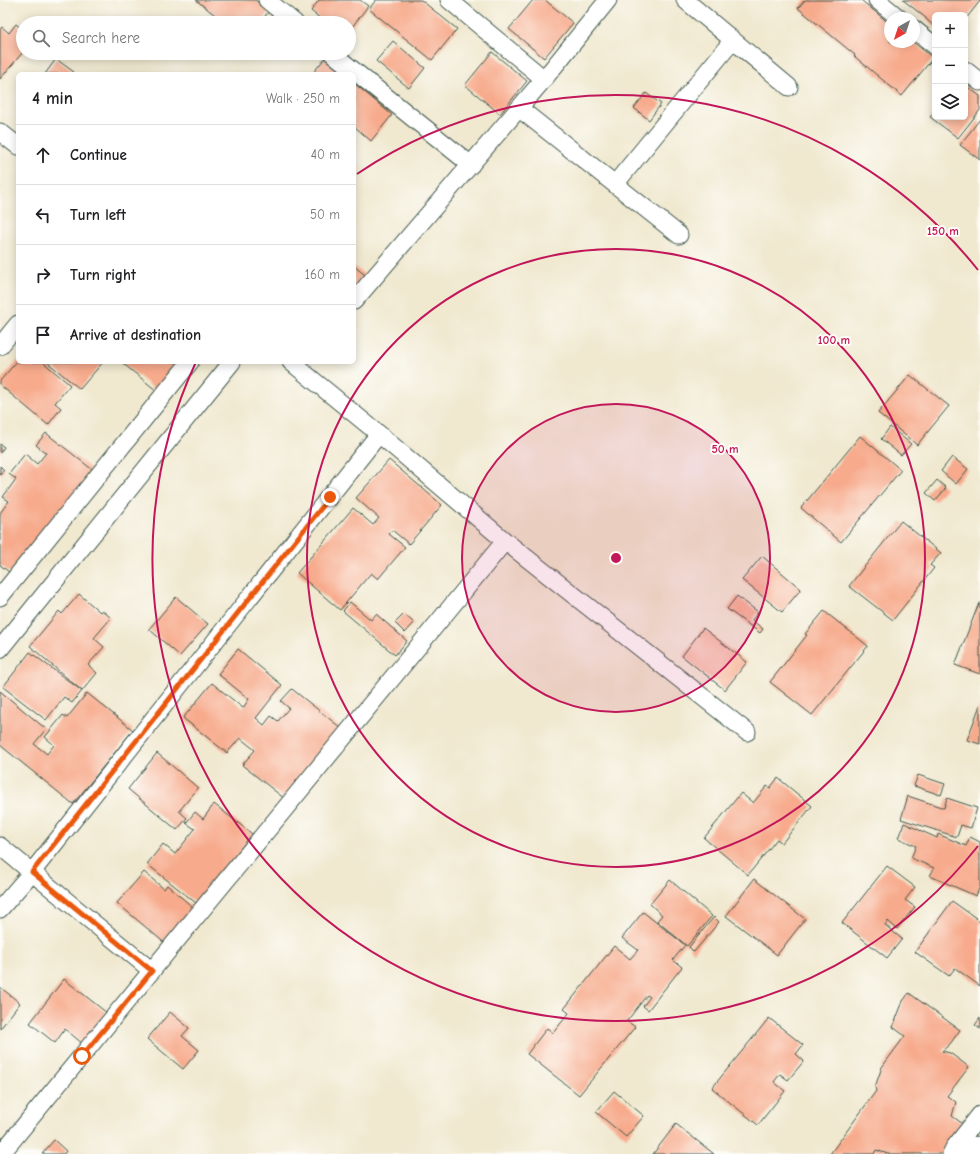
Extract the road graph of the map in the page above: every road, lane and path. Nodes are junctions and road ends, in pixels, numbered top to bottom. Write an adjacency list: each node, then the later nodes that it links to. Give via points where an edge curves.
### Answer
1 (449, 0): 14 (street)
2 (608, 0): 14 (street)
3 (685, 0): 9 (street)
4 (877, 0): 6 (street)
5 (278, 3): 7 (street)
6 (892, 12)
7 (289, 16)
8 (920, 34): 10 (street)
9 (733, 40): 15 (street); 20 (street)
10 (932, 44)
11 (341, 60): 13 (street)
12 (356, 72): 19 (street)
13 (356, 72)
14 (544, 80): 16 (street)
15 (789, 87)
16 (520, 108): 19 (street); 20 (street)
17 (0, 132): 18 (street)
18 (16, 144)
19 (471, 165): 22 (street)
20 (615, 184): 21 (street)
21 (679, 235)
22 (356, 299)
23 (16, 326): 24 (street)
24 (0, 346)
25 (188, 364): 30 (street)
26 (230, 364): 31 (street)
27 (296, 364): 28 (street)
28 (379, 434): 29 (street); 34 (street)
29 (505, 541): 32 (street); 36 (street)
30 (0, 598)
31 (0, 649)
32 (747, 732)
33 (0, 846): 34 (street)
34 (32, 872): 35 (street); 36 (street)
35 (0, 909)
36 (152, 971): 40 (street)
37 (980, 1115): 39 (street)
38 (980, 1145): 39 (street)
39 (952, 1151)
40 (1, 1154)

